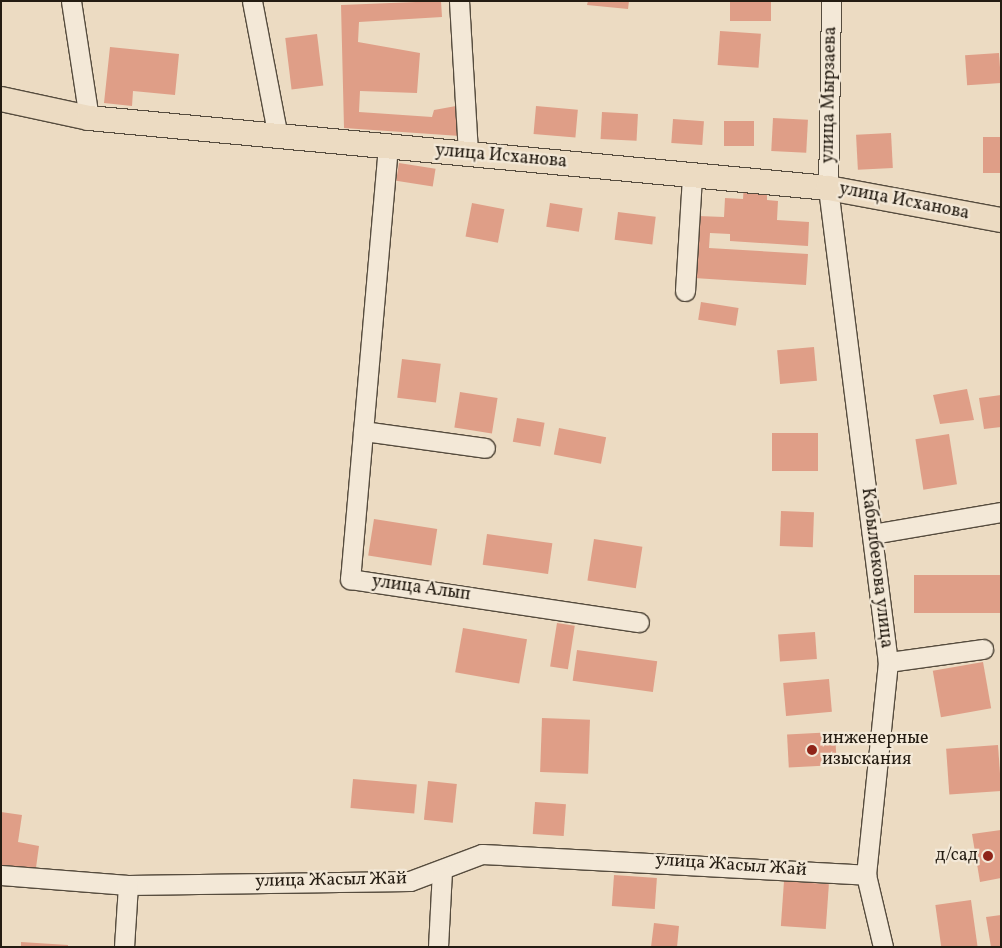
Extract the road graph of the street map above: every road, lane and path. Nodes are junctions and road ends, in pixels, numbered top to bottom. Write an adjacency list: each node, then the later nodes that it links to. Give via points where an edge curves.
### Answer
1 (71, 1): 6 (street)
2 (252, 1): 7 (street)
3 (459, 1): 9 (street)
4 (831, 1): 11 (street, улица Мырзаева)
5 (1, 99): 6 (main road, улица Исханова)
6 (89, 118): 7 (main road, улица Исханова)
7 (278, 137): 8 (main road, улица Исханова)
8 (388, 146): 9 (main road, улица Исханова); 14 (street, улица Алып)
9 (468, 153): 10 (main road, улица Исханова)
10 (692, 175): 11 (main road, улица Исханова); 13 (street)
11 (828, 188): 12 (main road, улица Исханова); 17 (street, Кабылбекова улица)
12 (1001, 220)
13 (686, 291)
14 (363, 430): 15 (street); 18 (street, улица Алып, via 350,579)
15 (485, 448)
16 (1001, 512): 17 (street)
17 (872, 534): 20 (street, Кабылбекова улица)
18 (639, 622)
19 (983, 649): 20 (street)
20 (888, 662): 22 (street, Кабылбекова улица)
21 (442, 871): 22 (street, улица Жасыл Жай, via 482,854); 24 (street, улица Жасыл Жай, via 410,881); 26 (street)
22 (866, 875): 27 (street, Кабылбекова улица)
23 (1, 876): 24 (street, улица Жасыл Жай)
24 (128, 885): 25 (street)
25 (124, 947)
26 (438, 947)
27 (883, 947)

